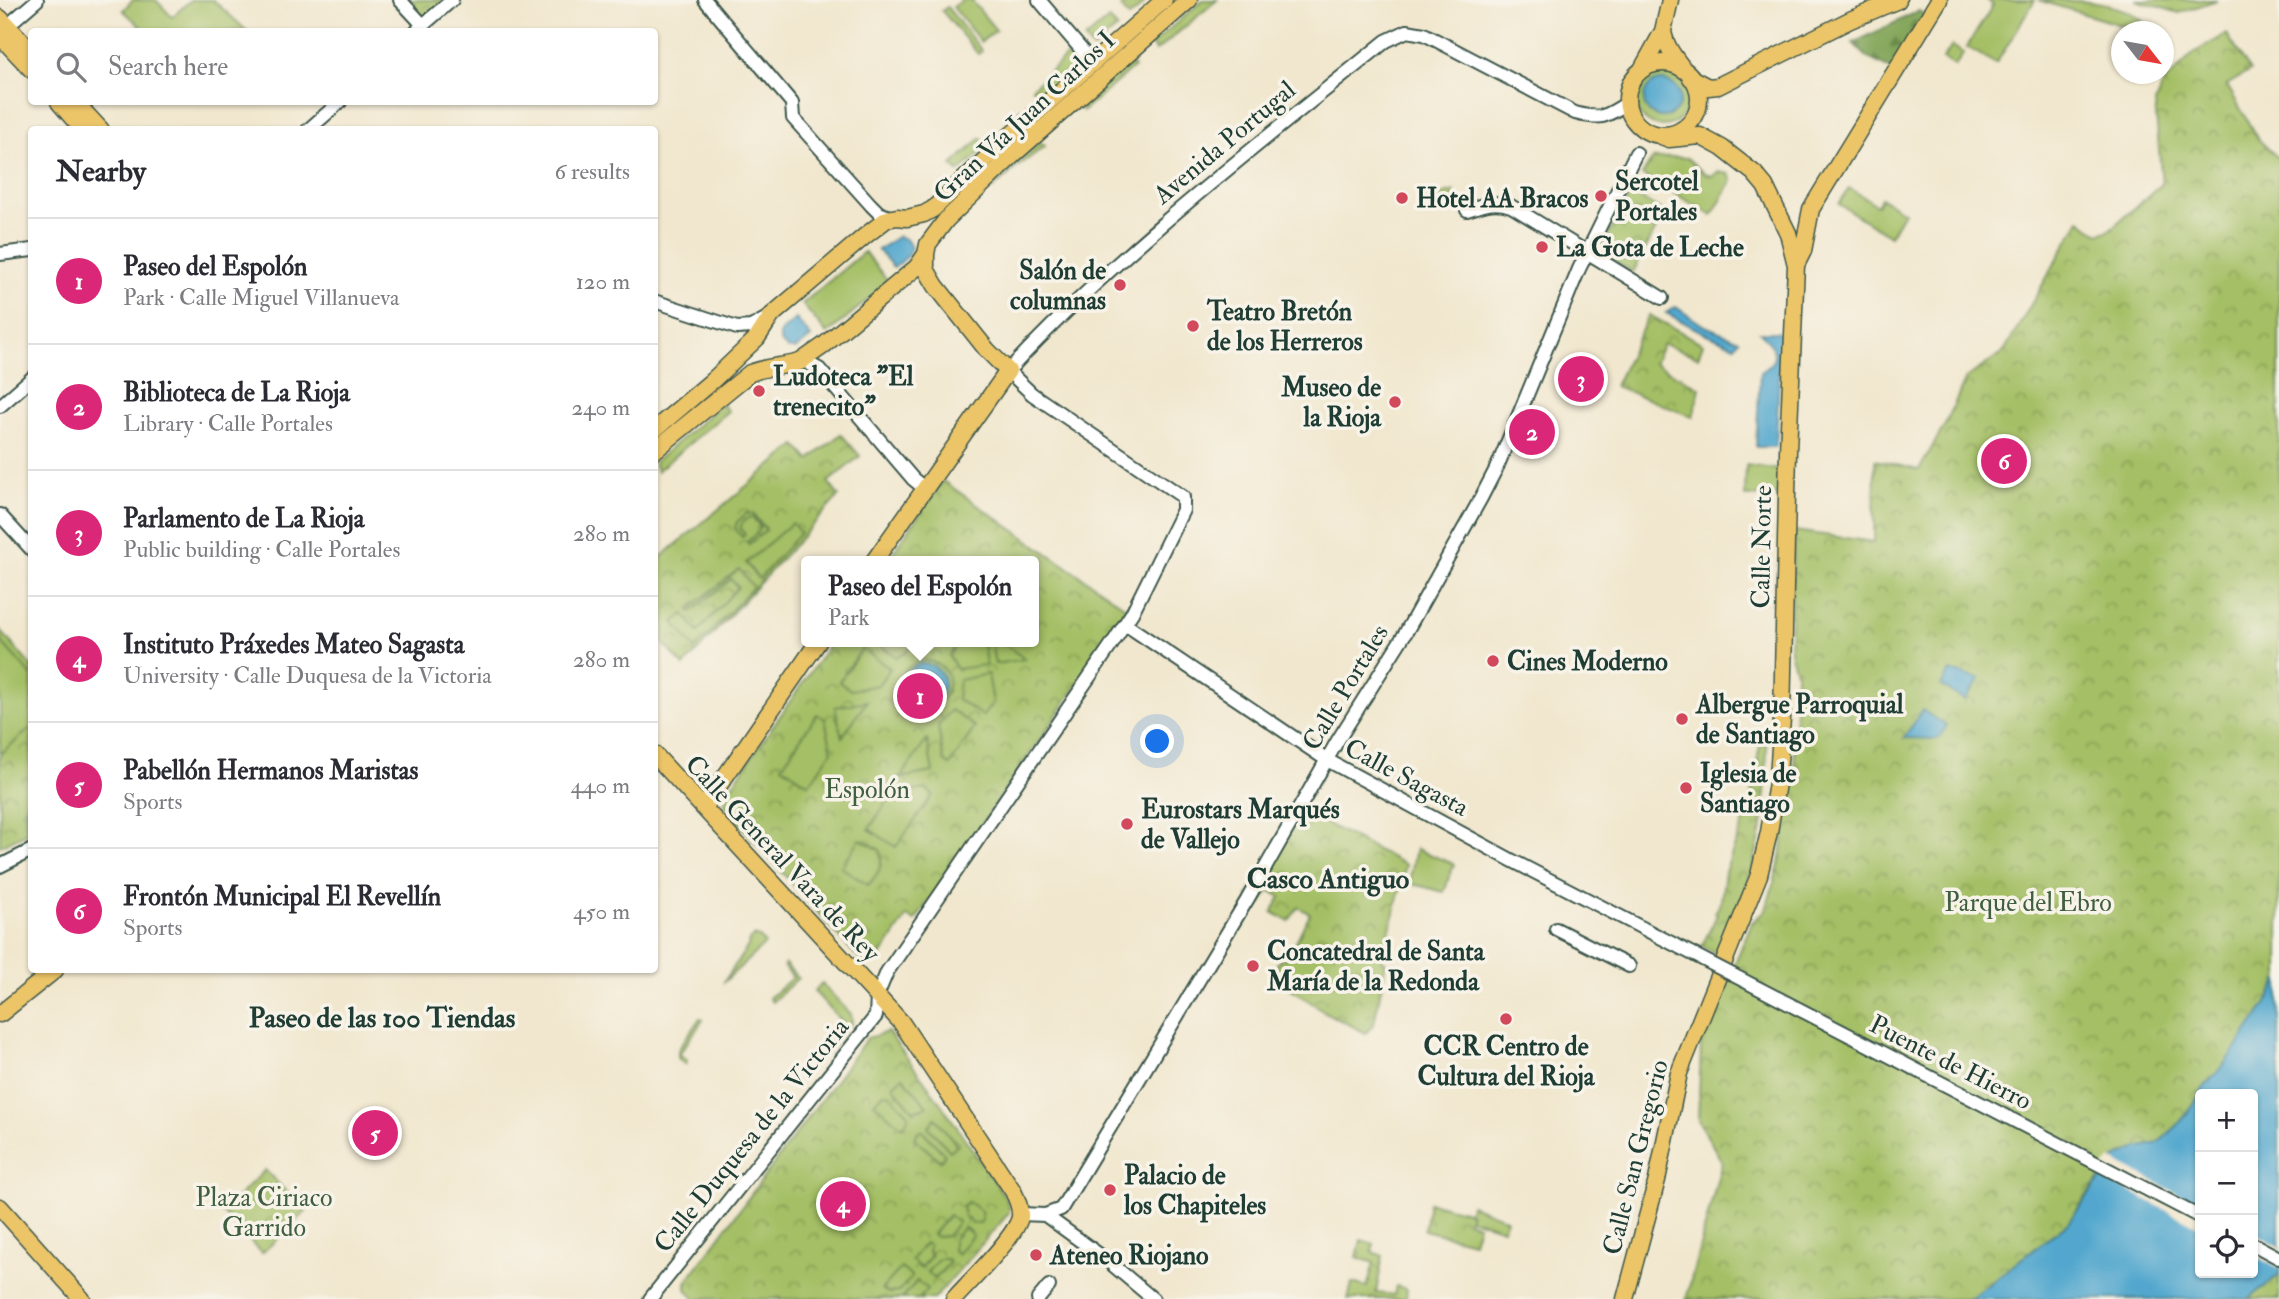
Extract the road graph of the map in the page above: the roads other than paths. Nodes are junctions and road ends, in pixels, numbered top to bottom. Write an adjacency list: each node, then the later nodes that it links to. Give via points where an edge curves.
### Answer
1 (37, 0): 13 (street)
2 (400, 0): 14 (street)
3 (452, 0): 15 (street)
4 (705, 0): 34 (street, via 792,103 793,118 879,213)
5 (1039, 0): 18 (street)
6 (1164, 0): 18 (main road, Gran Vía Juan Carlos I)
7 (1189, 0): 35 (main road, Gran Vía Juan Carlos I, via 1014,154 946,220)
8 (1670, 0): 16 (main road)
9 (1875, 0): 12 (main road)
10 (1898, 0): 12 (main road)
11 (1937, 1): 31 (main road)
12 (1850, 20): 21 (main road, via 1718,86 1708,87)
13 (2, 26): 17 (main road); 19 (main road)
14 (418, 28)
15 (420, 28)
16 (1663, 31): 20 (main road); 21 (main road)
17 (28, 49)
18 (1092, 62): 34 (main road, Gran Vía Juan Carlos I, via 933,209)
19 (28, 64)
20 (1642, 69): 21 (main road, via 1663,63); 22 (main road, via 1629,88)
21 (1688, 74): 29 (main road, via 1696,85 1698,102 1692,119 1676,132)
22 (1627, 103): 29 (main road, via 1639,125); 48 (street, Avenida Portugal, via 1608,116 1575,113 1424,34 1407,31 1386,41 1207,187)
23 (62, 105): 26 (main road)
24 (78, 105): 27 (main road)
25 (337, 105): 28 (street)
26 (80, 126)
27 (96, 126)
28 (313, 126)
29 (1656, 134): 33 (main road, Calle Norte, via 1669,139 1700,136 1722,148 1754,173)
30 (1636, 153): 37 (street, Calle Portales)
31 (1811, 209): 33 (main road); 39 (main road)
32 (1467, 210): 37 (street, via 1500,202)
33 (1779, 214): 39 (main road, Calle Norte)
34 (900, 218): 35 (main road, Gran Vía Juan Carlos I, via 918,224 925,232); 44 (main road, Gran Vía Juan Carlos I, via 887,219 772,315)
35 (927, 249): 40 (main road, Gran Vía Juan Carlos I); 41 (main road, via 924,262)
36 (28, 250): 38 (street)
37 (1586, 253): 42 (street); 61 (street, Calle Portales, via 1488,486)
38 (0, 254)
39 (1796, 265): 71 (main road, Calle Norte, via 1778,777 1759,875)
40 (911, 272): 41 (main road, via 919,270); 45 (main road, Gran Vía Juan Carlos I)
41 (931, 277): 48 (main road)
42 (1662, 298)
43 (658, 302): 44 (street)
44 (746, 331): 47 (main road, via 767,359); 52 (main road, Gran Vía Juan Carlos I, via 744,350)
45 (823, 346): 46 (main road, Gran Vía Juan Carlos I); 49 (street, via 819,362)
46 (800, 362): 47 (main road, Gran Vía Juan Carlos I); 49 (street, via 815,366)
47 (779, 365): 53 (main road, Gran Vía Juan Carlos I, via 750,373)
48 (1008, 371): 54 (main road, Avenida Portugal); 58 (street, Calle Duquesa de la Victoria, via 1032,394 1184,497 1183,510)
49 (828, 379): 54 (street)
50 (28, 382): 51 (street)
51 (0, 406)
52 (658, 426)
53 (658, 449)
54 (924, 488): 57 (main road, Avenida Portugal)
55 (0, 515): 56 (street)
56 (28, 546)
57 (877, 556)
58 (1125, 624): 61 (street, Calle Sagasta); 69 (street, Calle Duquesa de la Victoria, via 887,972)
59 (815, 647): 62 (main road)
60 (658, 758): 62 (main road, Calle General Vara de Rey)
61 (1327, 760): 66 (street, Calle Sagasta); 74 (street, Calle Portales, via 1067,1201 1061,1209)
62 (704, 807): 69 (main road, Calle General Vara de Rey)
63 (28, 852): 64 (street)
64 (0, 866)
65 (1556, 929): 67 (street)
66 (1681, 948): 75 (street, Puente de Hierro, bridge)
67 (1629, 966)
68 (51, 973): 70 (main road)
69 (877, 996): 73 (main road, Calle General Vara de Rey, via 901,1022 1006,1179); 79 (street, Calle Duquesa de la Victoria, via 876,1016)
70 (0, 1014)
71 (1696, 1028): 84 (main road, Calle San Gregorio, via 1679,1073)
72 (0, 1207): 80 (main road)
73 (1019, 1208): 74 (street); 81 (main road, via 1018,1223 1008,1238)
74 (1045, 1215): 83 (street)
75 (2196, 1215)
76 (2258, 1247): 77 (street)
77 (2279, 1258)
78 (1049, 1286): 82 (street)
79 (657, 1296)
80 (82, 1299)
81 (954, 1299)
82 (1038, 1299)
83 (1153, 1299)
84 (1625, 1299)

